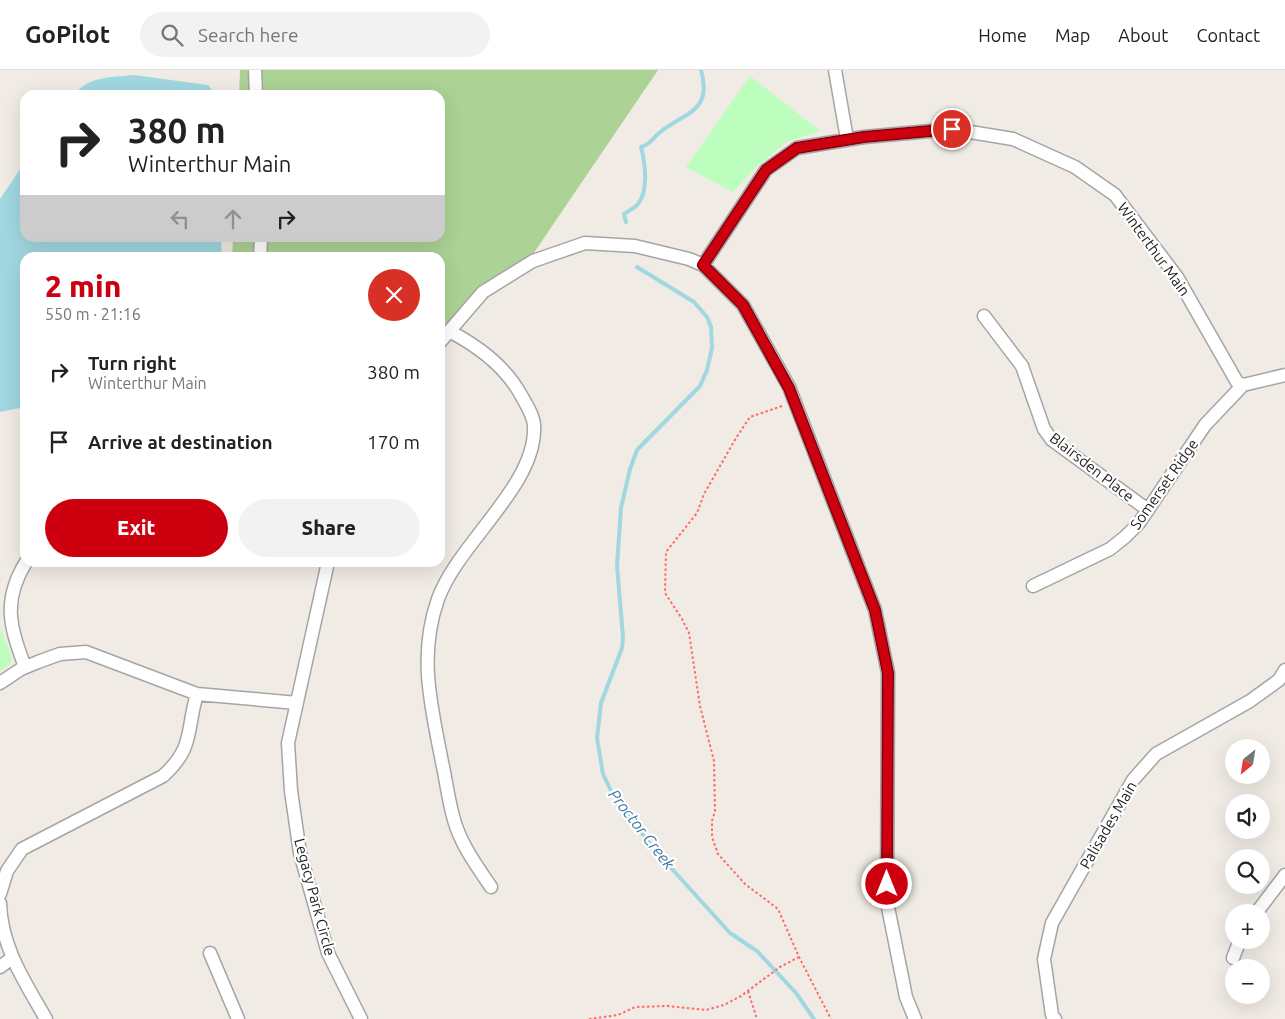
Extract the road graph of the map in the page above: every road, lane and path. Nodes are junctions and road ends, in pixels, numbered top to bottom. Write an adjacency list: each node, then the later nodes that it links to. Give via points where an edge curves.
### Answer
1 (255, 70): 3 (street)
2 (835, 70): 4 (street)
3 (256, 90)
4 (847, 139): 5 (street, Winterthur Main, via 797,148 766,170); 10 (street, Winterthur Main, via 952,129 1013,139 1075,167 1115,195 1177,277 1237,382)
5 (703, 265): 7 (street, via 635,246 584,243 533,261 483,292); 40 (street, via 743,305 789,388 875,610 888,673 887,902 906,997)
6 (984, 316): 12 (street, Blairsden Place, via 1022,366 1044,429 1052,440)
7 (449, 331): 8 (street); 23 (street, via 468,341 512,379 534,424 534,444 523,473 456,566 439,598 427,638 427,682 457,828 467,851)
8 (445, 336)
9 (1285, 375): 10 (street)
10 (1243, 385): 12 (street, Somerset Ridge, via 1205,426)
11 (782, 406): 29 (path, via 750,417 736,438 696,513 666,552 665,593 689,634 700,706 714,761 712,837 718,854 744,884 778,909)
12 (1148, 510): 15 (street, Somerset Ridge, via 1139,523 1110,549)
13 (24, 567): 16 (street, via 13,590 10,622)
14 (327, 567): 20 (street, Legacy Park Circle)
15 (1034, 586)
16 (25, 667): 18 (street); 19 (street, via 60,654 86,652)
17 (1283, 679): 41 (street, Palisades Main, via 1156,754 1132,780 1052,923 1044,959)
18 (0, 683)
19 (197, 694): 20 (street); 21 (street, via 191,730 183,755 175,765 163,776 22,849)
20 (297, 703): 36 (street, Legacy Park Circle, via 288,743 300,853 328,953)
21 (2, 874): 24 (street)
22 (1285, 876): 26 (street)
23 (491, 887)
24 (0, 894)
25 (0, 903): 30 (street, via 0,922)
26 (1263, 904)
27 (1236, 949): 31 (street)
28 (210, 953): 35 (street)
29 (799, 957): 33 (path); 39 (path)
30 (12, 958): 32 (street); 34 (street)
31 (1233, 958)
32 (0, 966)
33 (748, 990): 37 (path, via 724,1005 706,1010 668,1006 635,1008 618,1015); 38 (path)
34 (46, 1019)
35 (238, 1019)
36 (361, 1019)
37 (590, 1019)
38 (757, 1019)
39 (831, 1019)
40 (915, 1019)
41 (1055, 1019)

